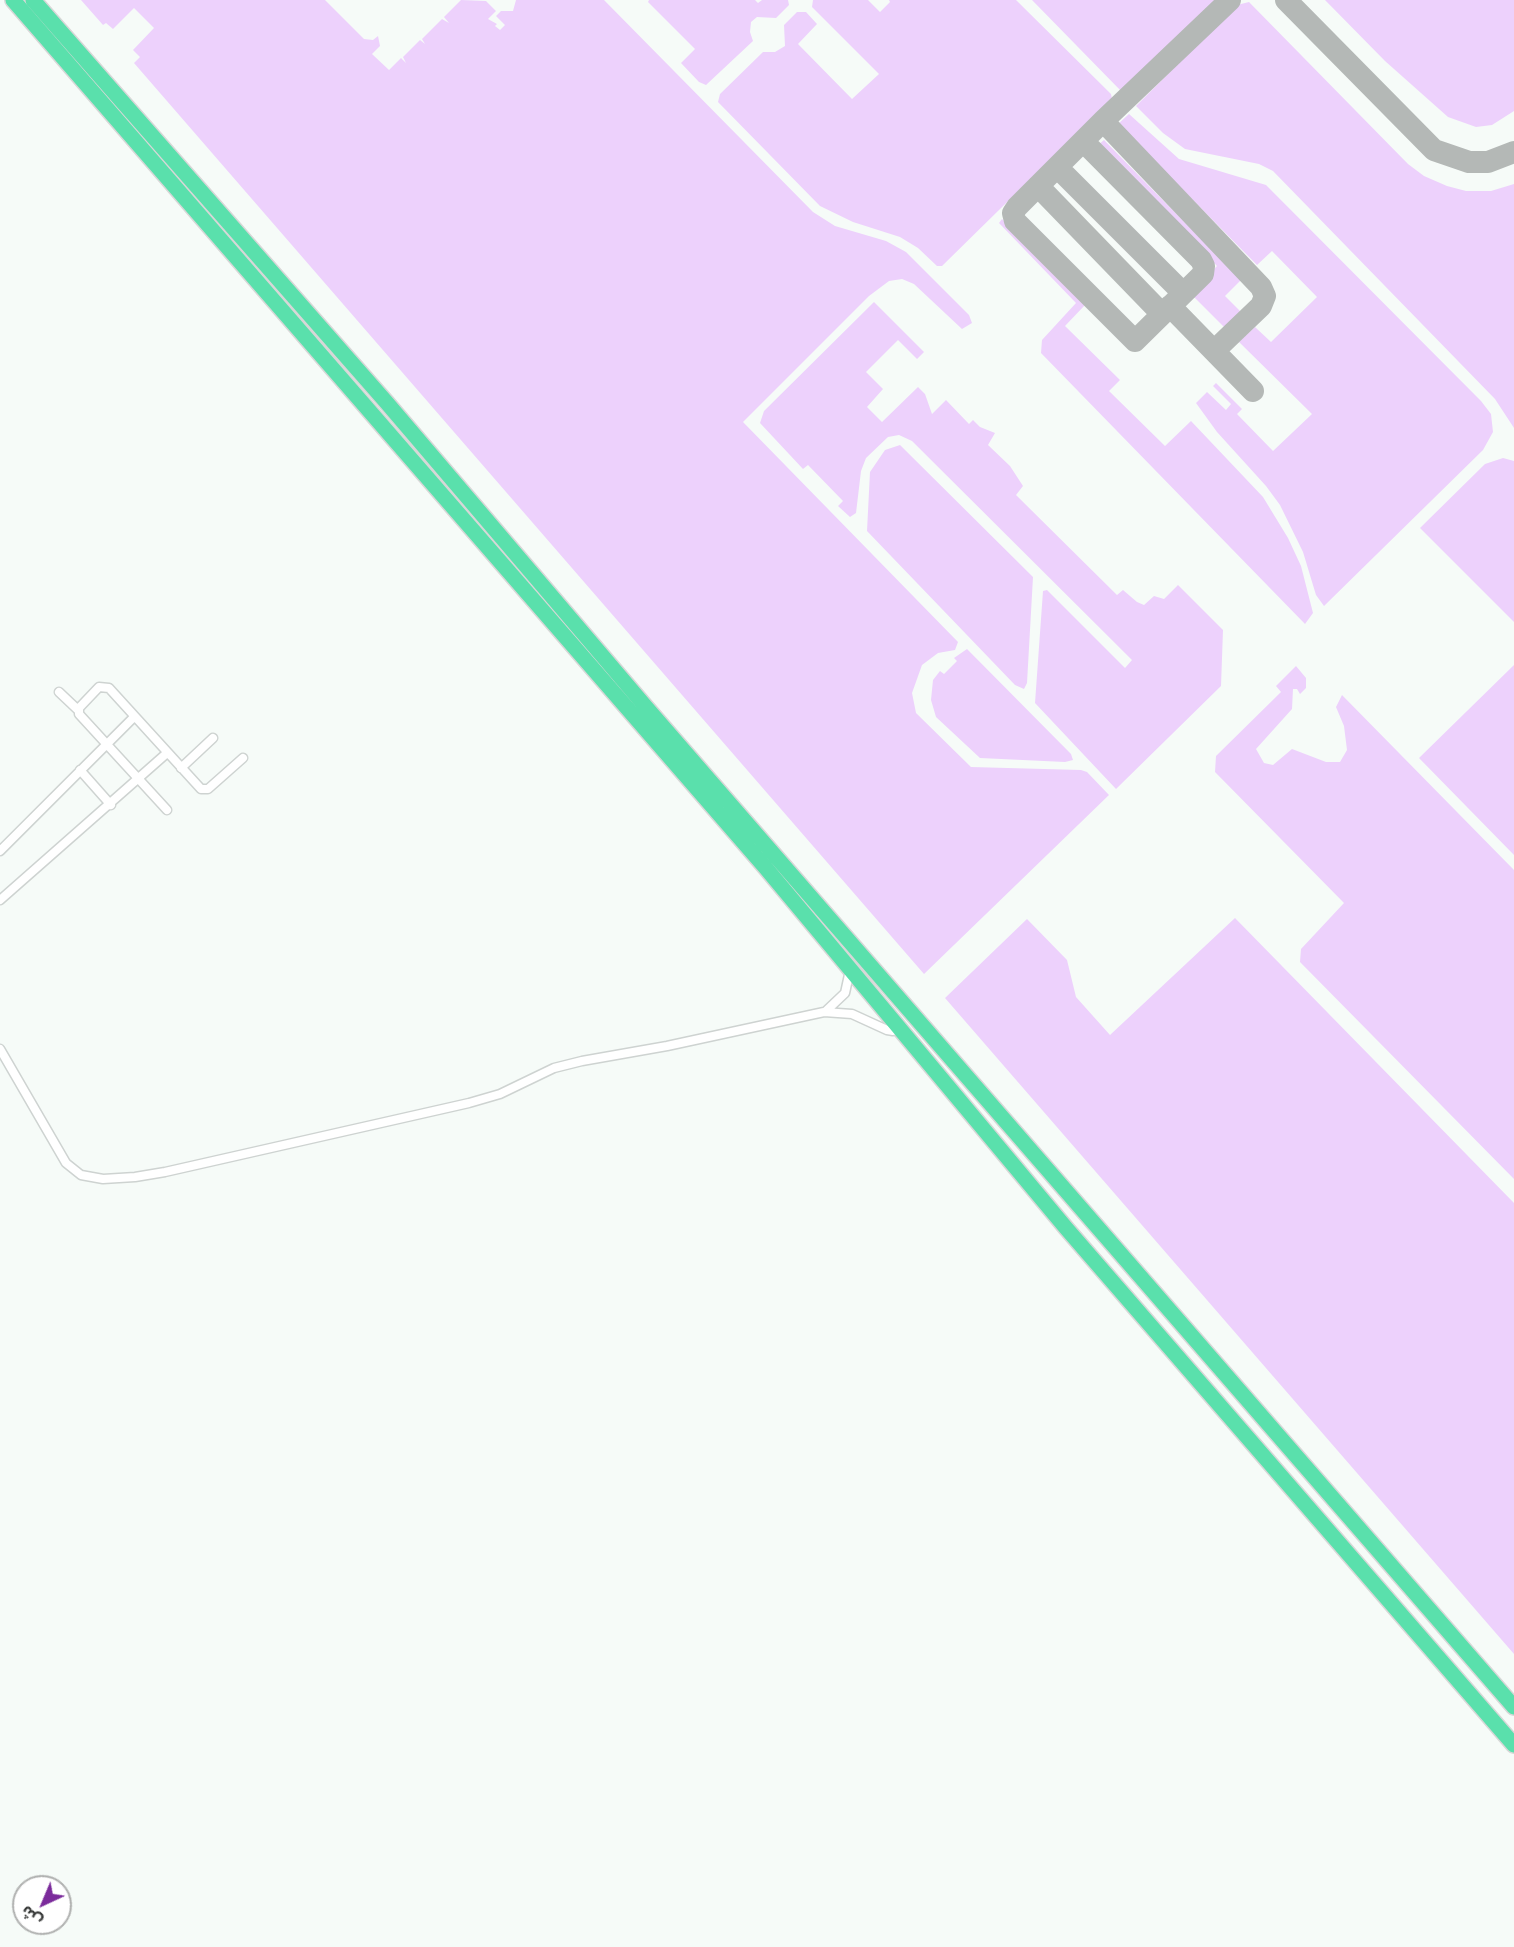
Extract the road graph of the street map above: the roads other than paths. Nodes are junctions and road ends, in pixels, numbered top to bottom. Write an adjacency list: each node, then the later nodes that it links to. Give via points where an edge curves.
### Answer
1 (13, 0): 4 (highway)
2 (33, 0): 3 (highway)
3 (387, 403): 4 (highway); 21 (highway)
4 (371, 416): 19 (highway, via 765,867)
5 (59, 692): 6 (street)
6 (78, 711): 7 (street, via 105,685); 9 (street)
7 (134, 717): 9 (street); 10 (street)
8 (213, 738): 12 (street)
9 (107, 743): 13 (street); 14 (street)
10 (167, 753): 12 (street); 14 (street)
11 (243, 758): 12 (street, via 204,790)
12 (181, 768)
13 (80, 770): 15 (street); 17 (street)
14 (139, 780): 15 (street); 16 (street)
15 (111, 805): 18 (street)
16 (167, 810)
17 (0, 851)
18 (0, 900)
19 (850, 970): 20 (street, via 844,993); 22 (highway)
20 (824, 1012): 22 (street, via 852,1014 887,1030); 23 (street, via 582,1061 469,1103 165,1172 109,1179 81,1175 69,1167)
21 (913, 1014): 22 (highway); 24 (highway)
22 (899, 1027): 25 (highway, via 1074,1237)
23 (0, 1048)
24 (1514, 1707)
25 (1514, 1746)

